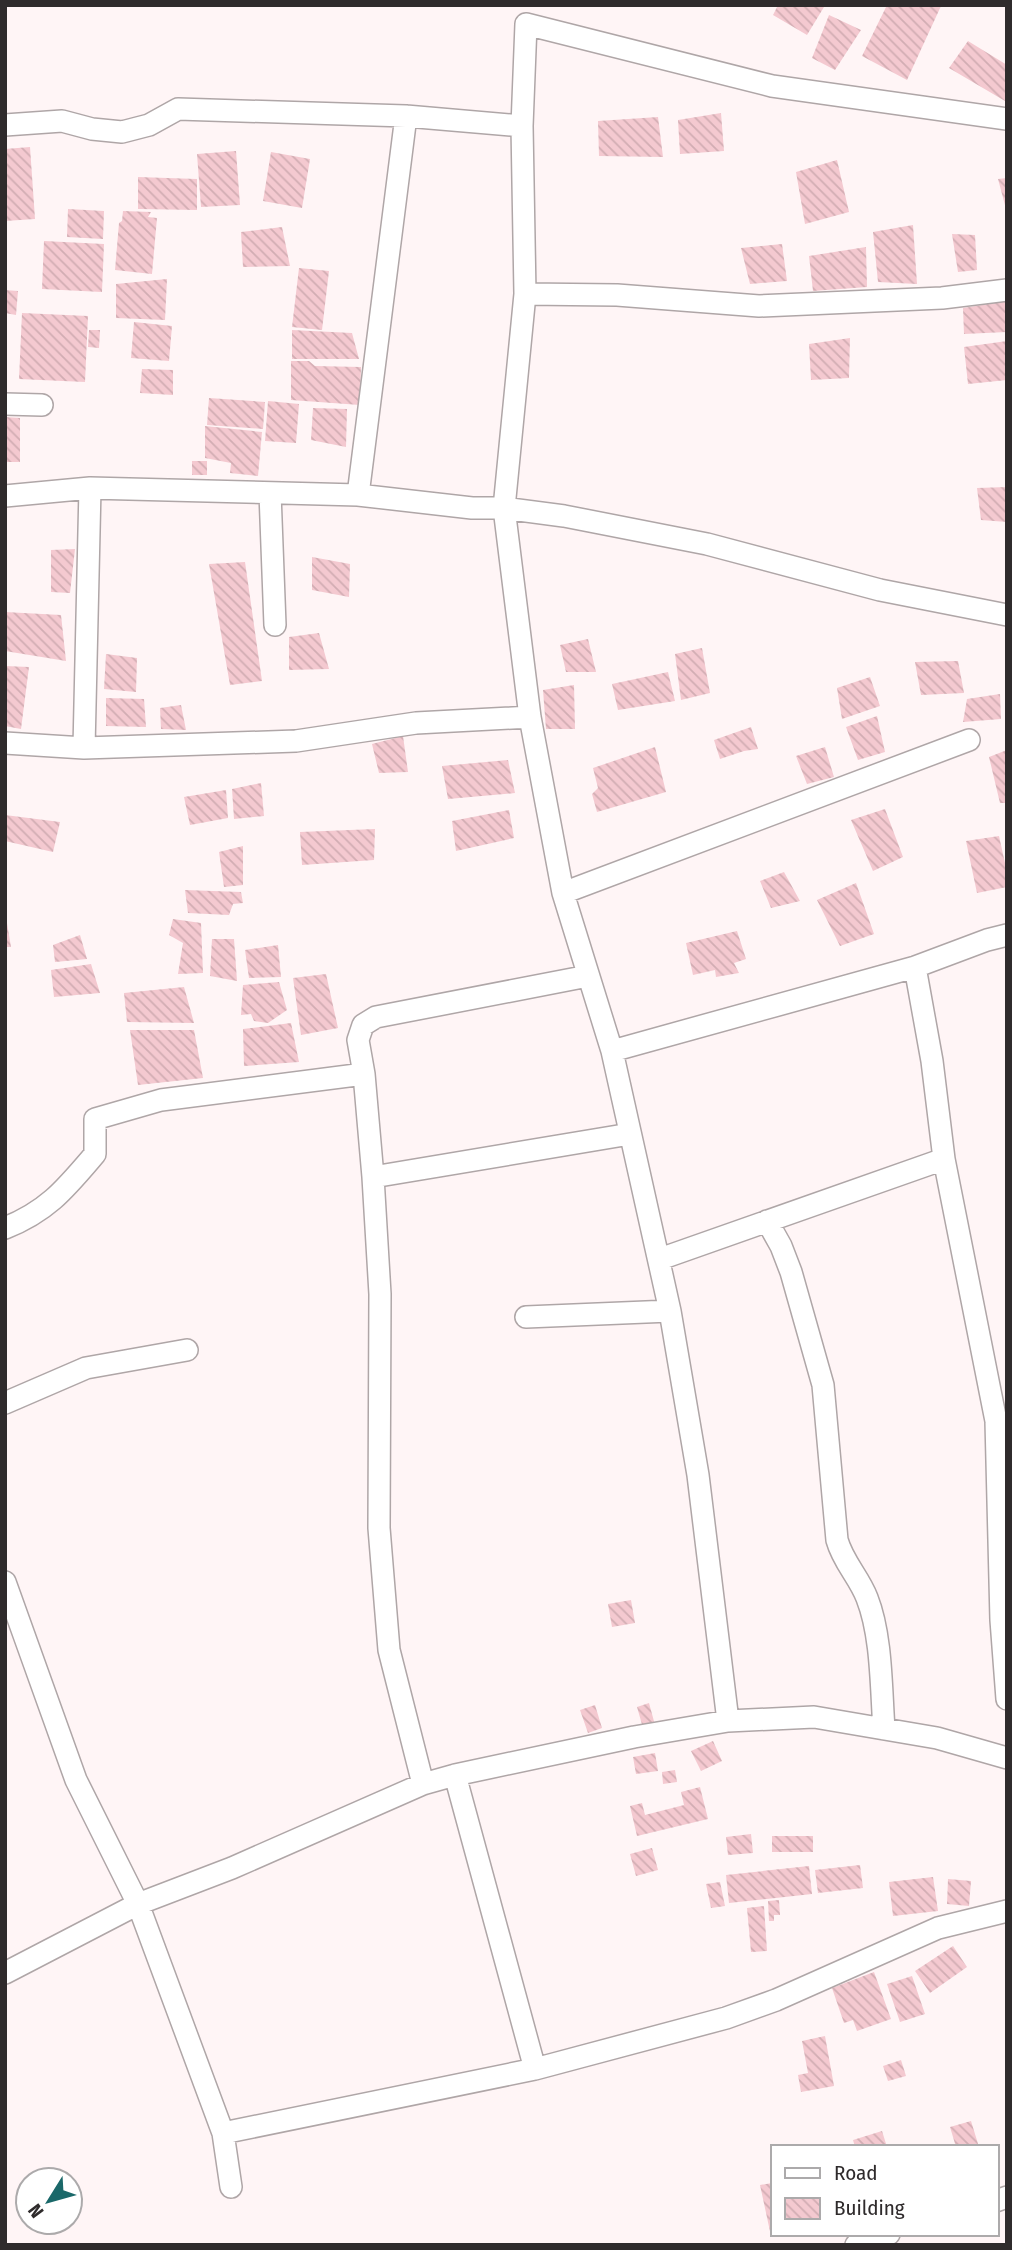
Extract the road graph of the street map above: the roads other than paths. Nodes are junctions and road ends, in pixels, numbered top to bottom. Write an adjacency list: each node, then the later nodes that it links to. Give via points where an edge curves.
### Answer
1 (407, 116): 3 (street, via 178,109 149,125 122,132 62,121); 4 (street); 11 (street)
2 (1007, 119): 4 (street, via 772,86 526,24)
3 (5, 125)
4 (522, 126): 6 (street)
5 (1007, 290): 6 (street, via 942,298 759,306 617,295)
6 (525, 294): 13 (street)
7 (5, 404): 8 (street)
8 (42, 405)
9 (90, 488): 10 (street); 12 (street); 19 (street)
10 (270, 493): 11 (street); 15 (street)
11 (358, 495): 13 (street)
12 (5, 496)
13 (504, 508): 14 (street, via 707,544 880,590); 16 (street)
14 (1007, 615)
15 (275, 625)
16 (530, 717): 19 (street, via 416,723 296,741); 20 (street)
17 (969, 740): 20 (street)
18 (5, 743): 19 (street)
19 (84, 748)
20 (563, 892): 23 (street)
21 (1007, 935): 22 (street)
22 (915, 967): 24 (street); 27 (street)
23 (588, 976): 24 (street); 25 (street, via 376,1017 363,1025 358,1040)
24 (612, 1051): 26 (street)
25 (364, 1074): 28 (street); 30 (street, via 161,1100 95,1119 95,1154 57,1198)
26 (630, 1134): 28 (street); 31 (street)
27 (944, 1159): 29 (street); 36 (street)
28 (373, 1177): 43 (street, via 380,1294 379,1528 389,1650)
29 (767, 1221): 31 (street); 40 (street, via 791,1272 823,1385 836,1540 872,1614)
30 (5, 1228)
31 (660, 1259): 32 (street)
32 (670, 1311): 33 (street); 39 (street, via 698,1475)
33 (526, 1317)
34 (187, 1350): 35 (street, via 86,1368)
35 (5, 1403)
36 (1001, 1421): 38 (street, via 1001,1620)
37 (5, 1582): 44 (street, via 76,1780)
38 (1007, 1699)
39 (728, 1721): 40 (street, via 814,1717); 42 (street)
40 (884, 1729): 41 (street)
41 (1007, 1758)
42 (455, 1775): 43 (street); 47 (street)
43 (423, 1784): 44 (street)
44 (138, 1904): 46 (street); 48 (street)
45 (1007, 1911): 47 (street, via 938,1928 726,2018)
46 (5, 1973)
47 (535, 2069): 48 (street)
48 (223, 2133): 49 (street)
49 (231, 2187)
50 (884, 2236): 51 (street)
51 (856, 2245)

